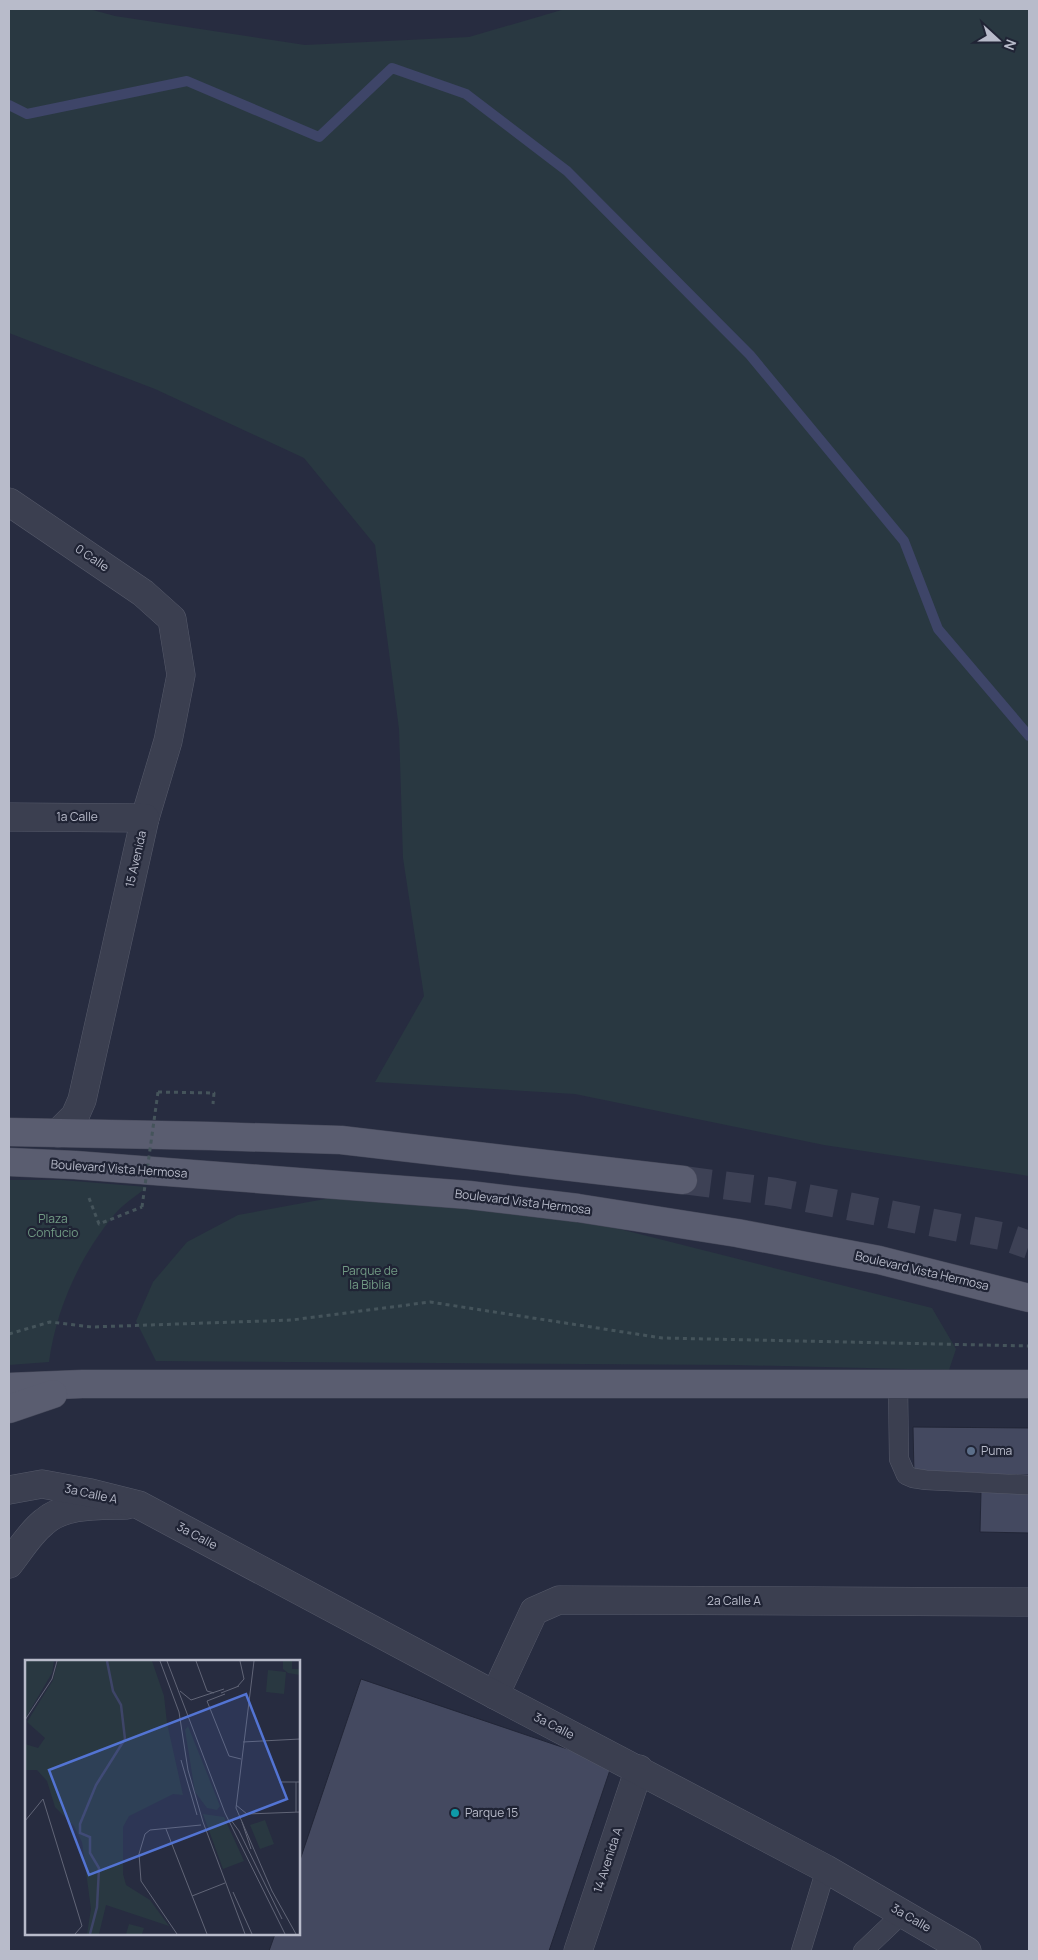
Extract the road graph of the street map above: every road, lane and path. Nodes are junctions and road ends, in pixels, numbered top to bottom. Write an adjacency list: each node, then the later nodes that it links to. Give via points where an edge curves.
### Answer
1 (9, 502): 2 (street, 0 Calle, via 143,593)
2 (172, 619): 4 (street, 15 Avenida, via 181,675 168,741)
3 (9, 817): 4 (street, 1a Calle)
4 (145, 818): 6 (street, 15 Avenida)
5 (214, 1093): 12 (path, bridge, via 158,1092 142,1207)
6 (82, 1100): 8 (street, 15 Avenida, via 74,1116); 9 (street)
7 (9, 1132): 8 (main road)
8 (58, 1133): 9 (main road)
9 (104, 1134): 11 (main road, via 341,1140)
10 (9, 1162): 13 (main road, Boulevard Vista Hermosa, via 468,1195 578,1208 879,1260)
11 (683, 1180)
12 (99, 1224)
13 (1029, 1298)
14 (9, 1334): 15 (path, via 50,1322 92,1327 292,1320 430,1302 662,1338)
15 (1029, 1346)
16 (82, 1384): 17 (main road); 19 (main road); 20 (main road)
17 (898, 1384): 18 (main road); 21 (lane, via 899,1459 906,1475 926,1480)
18 (1029, 1384)
19 (9, 1388)
20 (9, 1409)
21 (1029, 1485)
22 (9, 1490): 23 (street, 3a Calle A, via 42,1484)
23 (139, 1505): 24 (street, via 65,1511 44,1521); 26 (street, 3a Calle)
24 (9, 1564)
25 (1029, 1602): 26 (street, 2a Calle A, via 559,1600 534,1611)
26 (496, 1695): 27 (street, 3a Calle)
27 (639, 1769): 28 (street, 3a Calle); 30 (street, 14 Avenida A)
28 (826, 1869): 29 (street, 3a Calle); 31 (lane)
29 (903, 1913): 32 (lane); 33 (street, 3a Calle)
30 (578, 1951)
31 (801, 1951)
32 (863, 1951)
33 (967, 1951)

